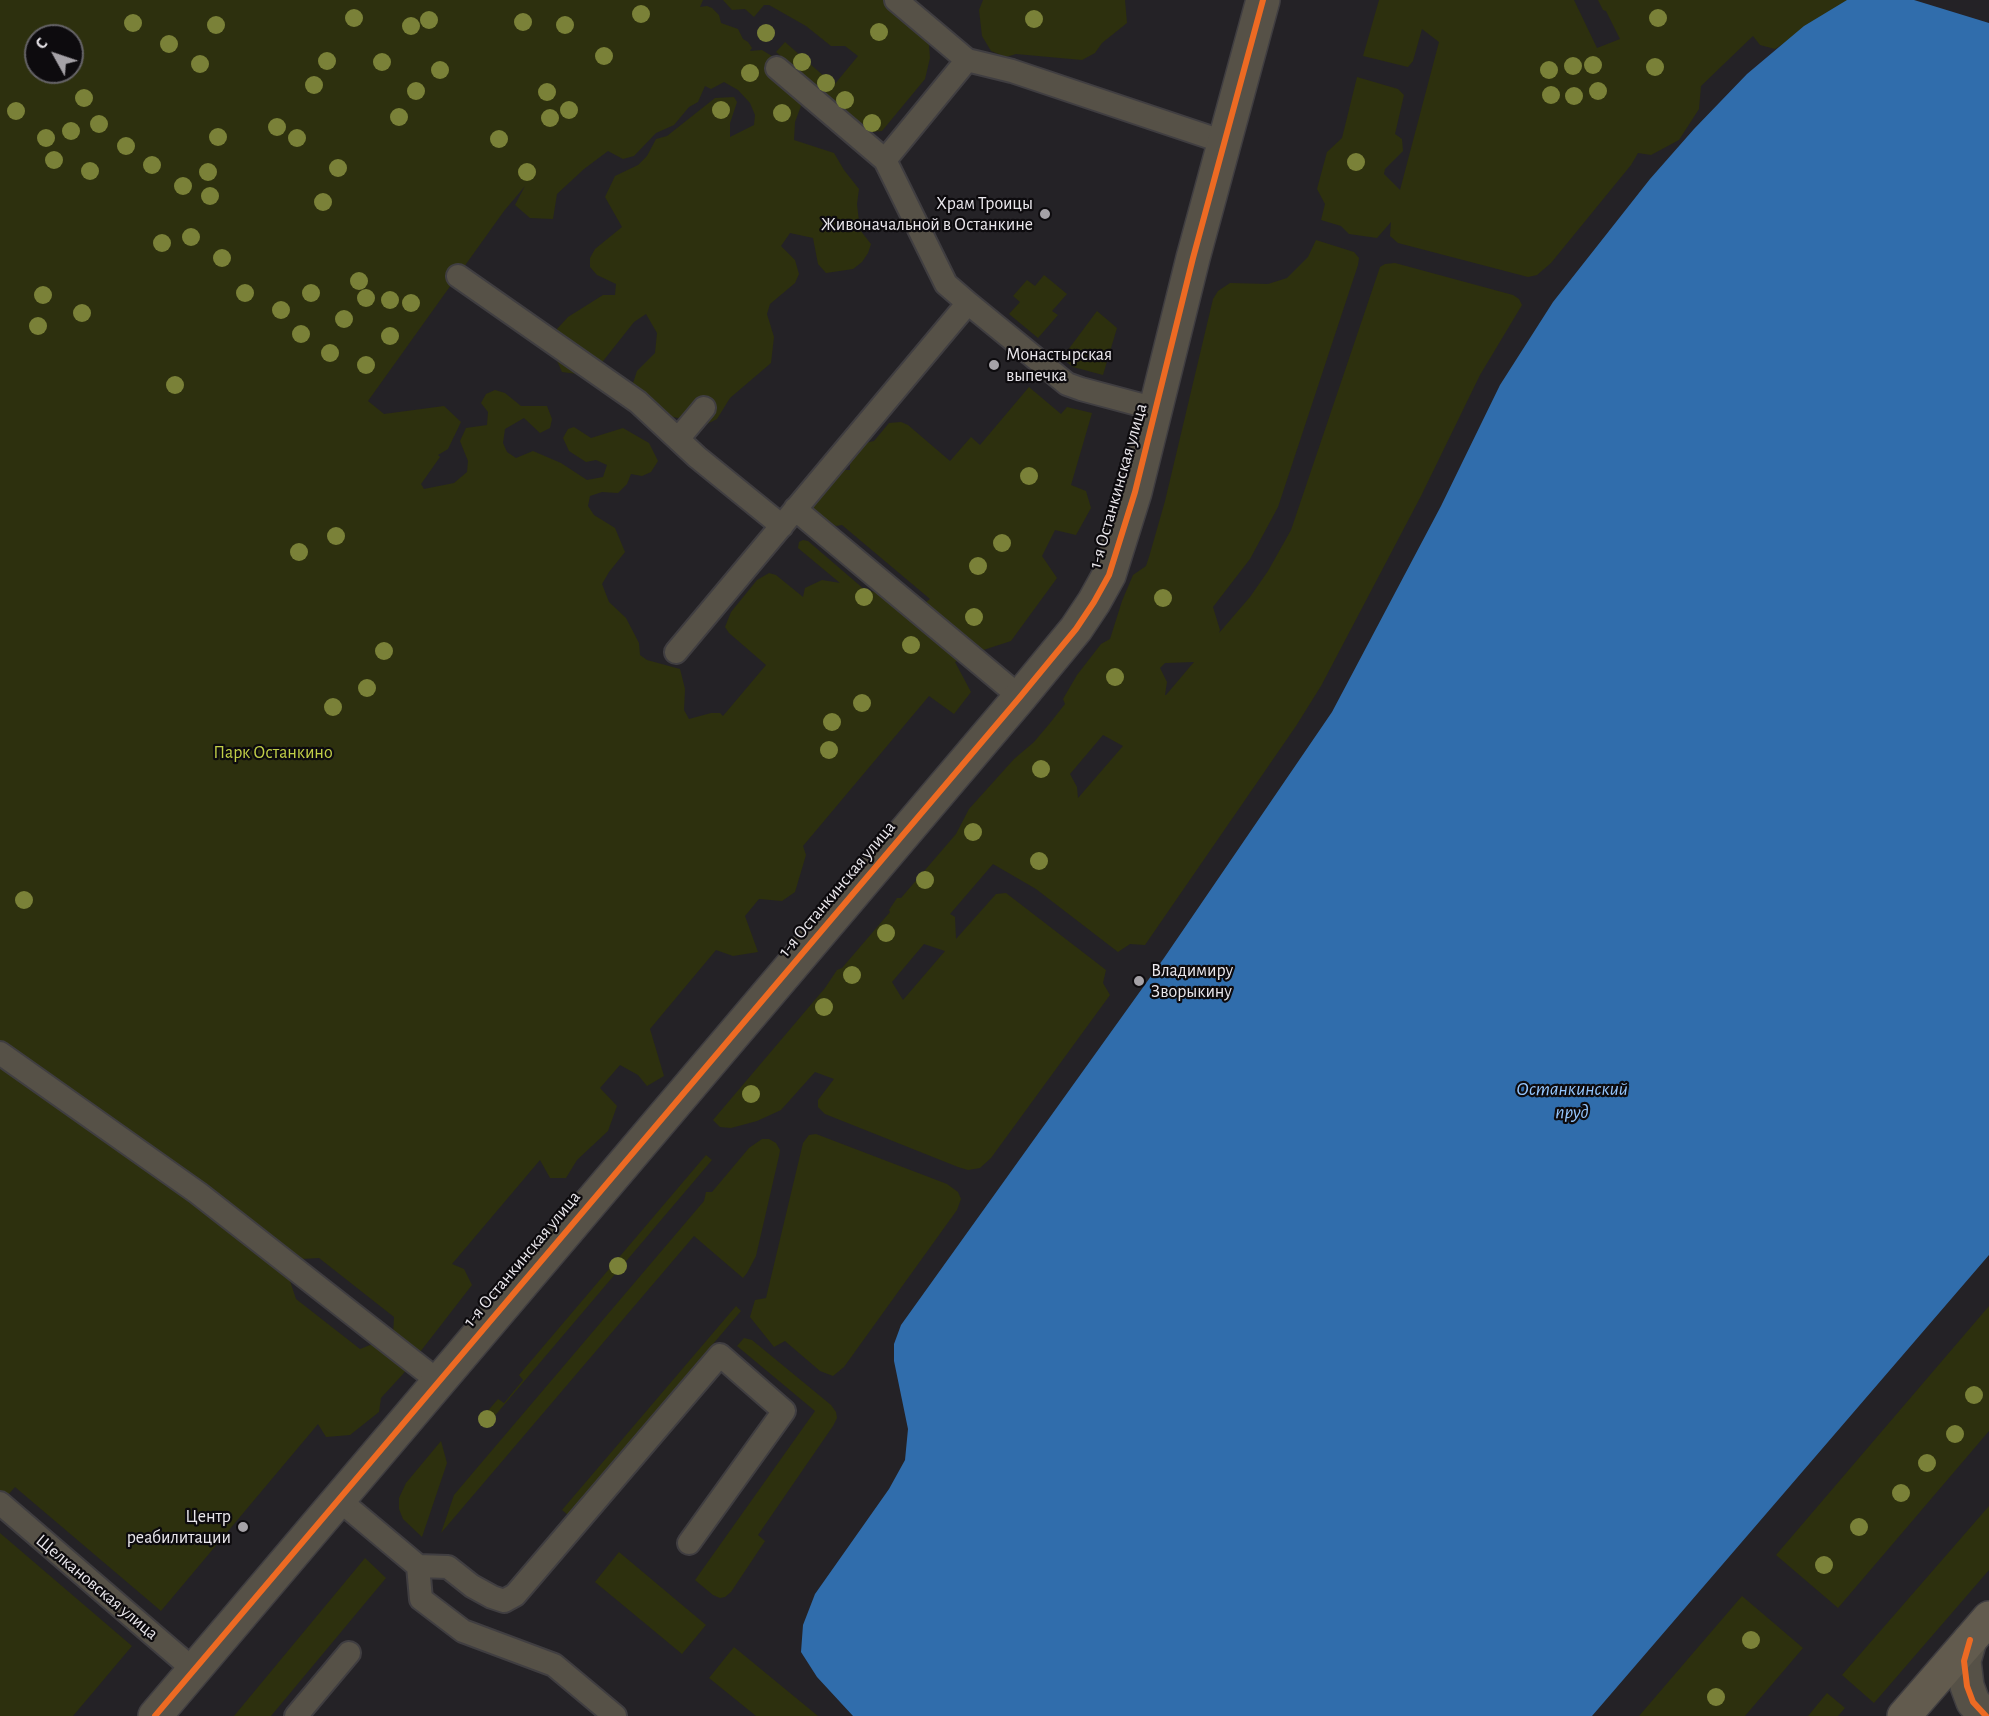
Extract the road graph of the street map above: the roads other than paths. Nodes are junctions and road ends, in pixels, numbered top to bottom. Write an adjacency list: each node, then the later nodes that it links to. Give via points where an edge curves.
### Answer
1 (896, 0): 3 (lane)
2 (1263, 0): 5 (street, 1-я Останкинская улица)
3 (967, 60): 5 (lane, via 1012,71); 6 (lane)
4 (777, 68): 6 (lane)
5 (1224, 142): 10 (street, 1-я Останкинская улица)
6 (885, 160): 8 (lane, via 946,284)
7 (458, 276): 11 (lane, via 638,402)
8 (968, 303): 10 (lane, via 1067,384); 12 (lane)
9 (704, 408): 11 (lane)
10 (1156, 409): 14 (street, 1-я Останкинская улица, via 1109,575 1076,629)
11 (678, 439): 12 (lane)
12 (788, 518): 13 (lane); 14 (lane)
13 (676, 652)
14 (1020, 697): 16 (street, 1-я Останкинская улица)
15 (0, 1053): 16 (lane, via 198,1192)
16 (438, 1381): 17 (street, 1-я Останкинская улица)
17 (338, 1499): 20 (lane); 23 (street, 1-я Останкинская улица)
18 (0, 1503): 23 (lane, Щелкановская улица)
19 (689, 1543): 20 (lane, via 784,1411 720,1355 515,1595 504,1601 472,1586 448,1566)
20 (418, 1566): 26 (lane, via 421,1599 463,1631 554,1665)
21 (1980, 1629): 27 (main road); 28 (street, via 1964,1661 1967,1686)
22 (349, 1653): 25 (lane)
23 (194, 1670): 24 (street, 1-я Останкинская улица)
24 (155, 1716)
25 (296, 1716)
26 (615, 1716)
27 (1904, 1716)
28 (1986, 1716)

